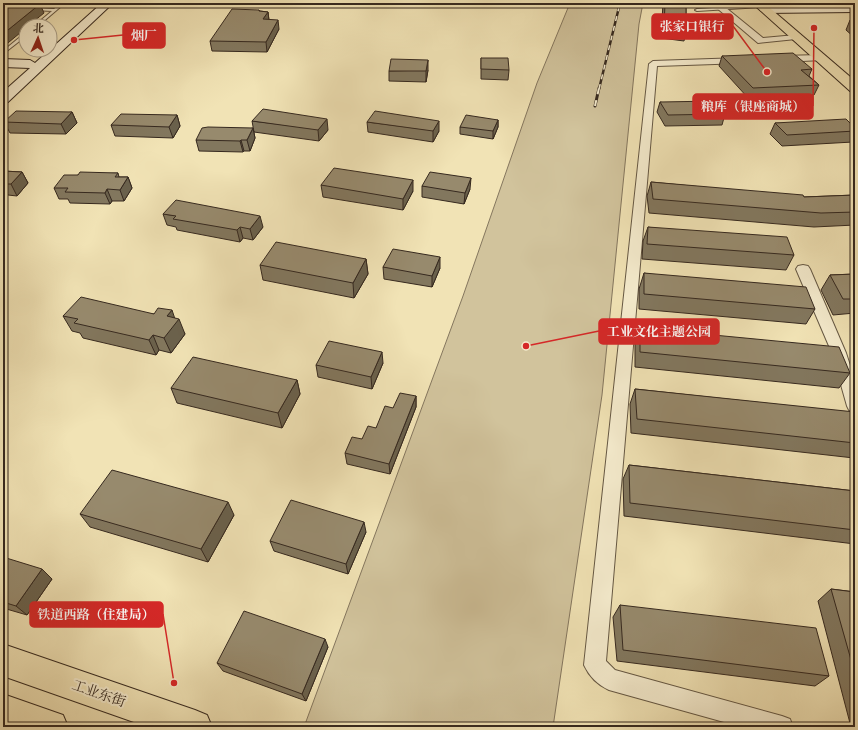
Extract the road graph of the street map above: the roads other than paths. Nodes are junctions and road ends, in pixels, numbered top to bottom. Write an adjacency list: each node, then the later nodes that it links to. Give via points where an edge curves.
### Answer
1 (63, 3): 8 (lane)
2 (98, 3): 14 (main road)
3 (108, 3): 26 (main road)
4 (718, 6): 5 (lane); 9 (lane); 13 (street, via 761,41)
5 (768, 8): 7 (main road); 11 (main road); 13 (main road)
6 (25, 9): 8 (lane)
7 (855, 9)
8 (55, 10): 10 (lane)
9 (697, 10)
10 (46, 18)
11 (792, 18): 12 (main road); 16 (main road)
12 (855, 18)
13 (796, 37): 19 (main road)
14 (58, 39)
15 (18, 41): 17 (lane)
16 (819, 41)
17 (3, 53)
18 (37, 58): 23 (main road)
19 (820, 58): 21 (street); 24 (main road)
20 (753, 60): 33 (street, via 653,64 595,665 609,680)
21 (768, 60)
22 (3, 63): 23 (main road)
23 (30, 64): 25 (main road)
24 (855, 88)
25 (3, 89)
26 (3, 99)
27 (803, 269): 28 (street, via 839,353)
28 (855, 406)
29 (3, 660): 32 (main road, 工业东街)
30 (3, 710): 31 (main road)
31 (51, 727)
32 (195, 727)
33 (782, 727)

